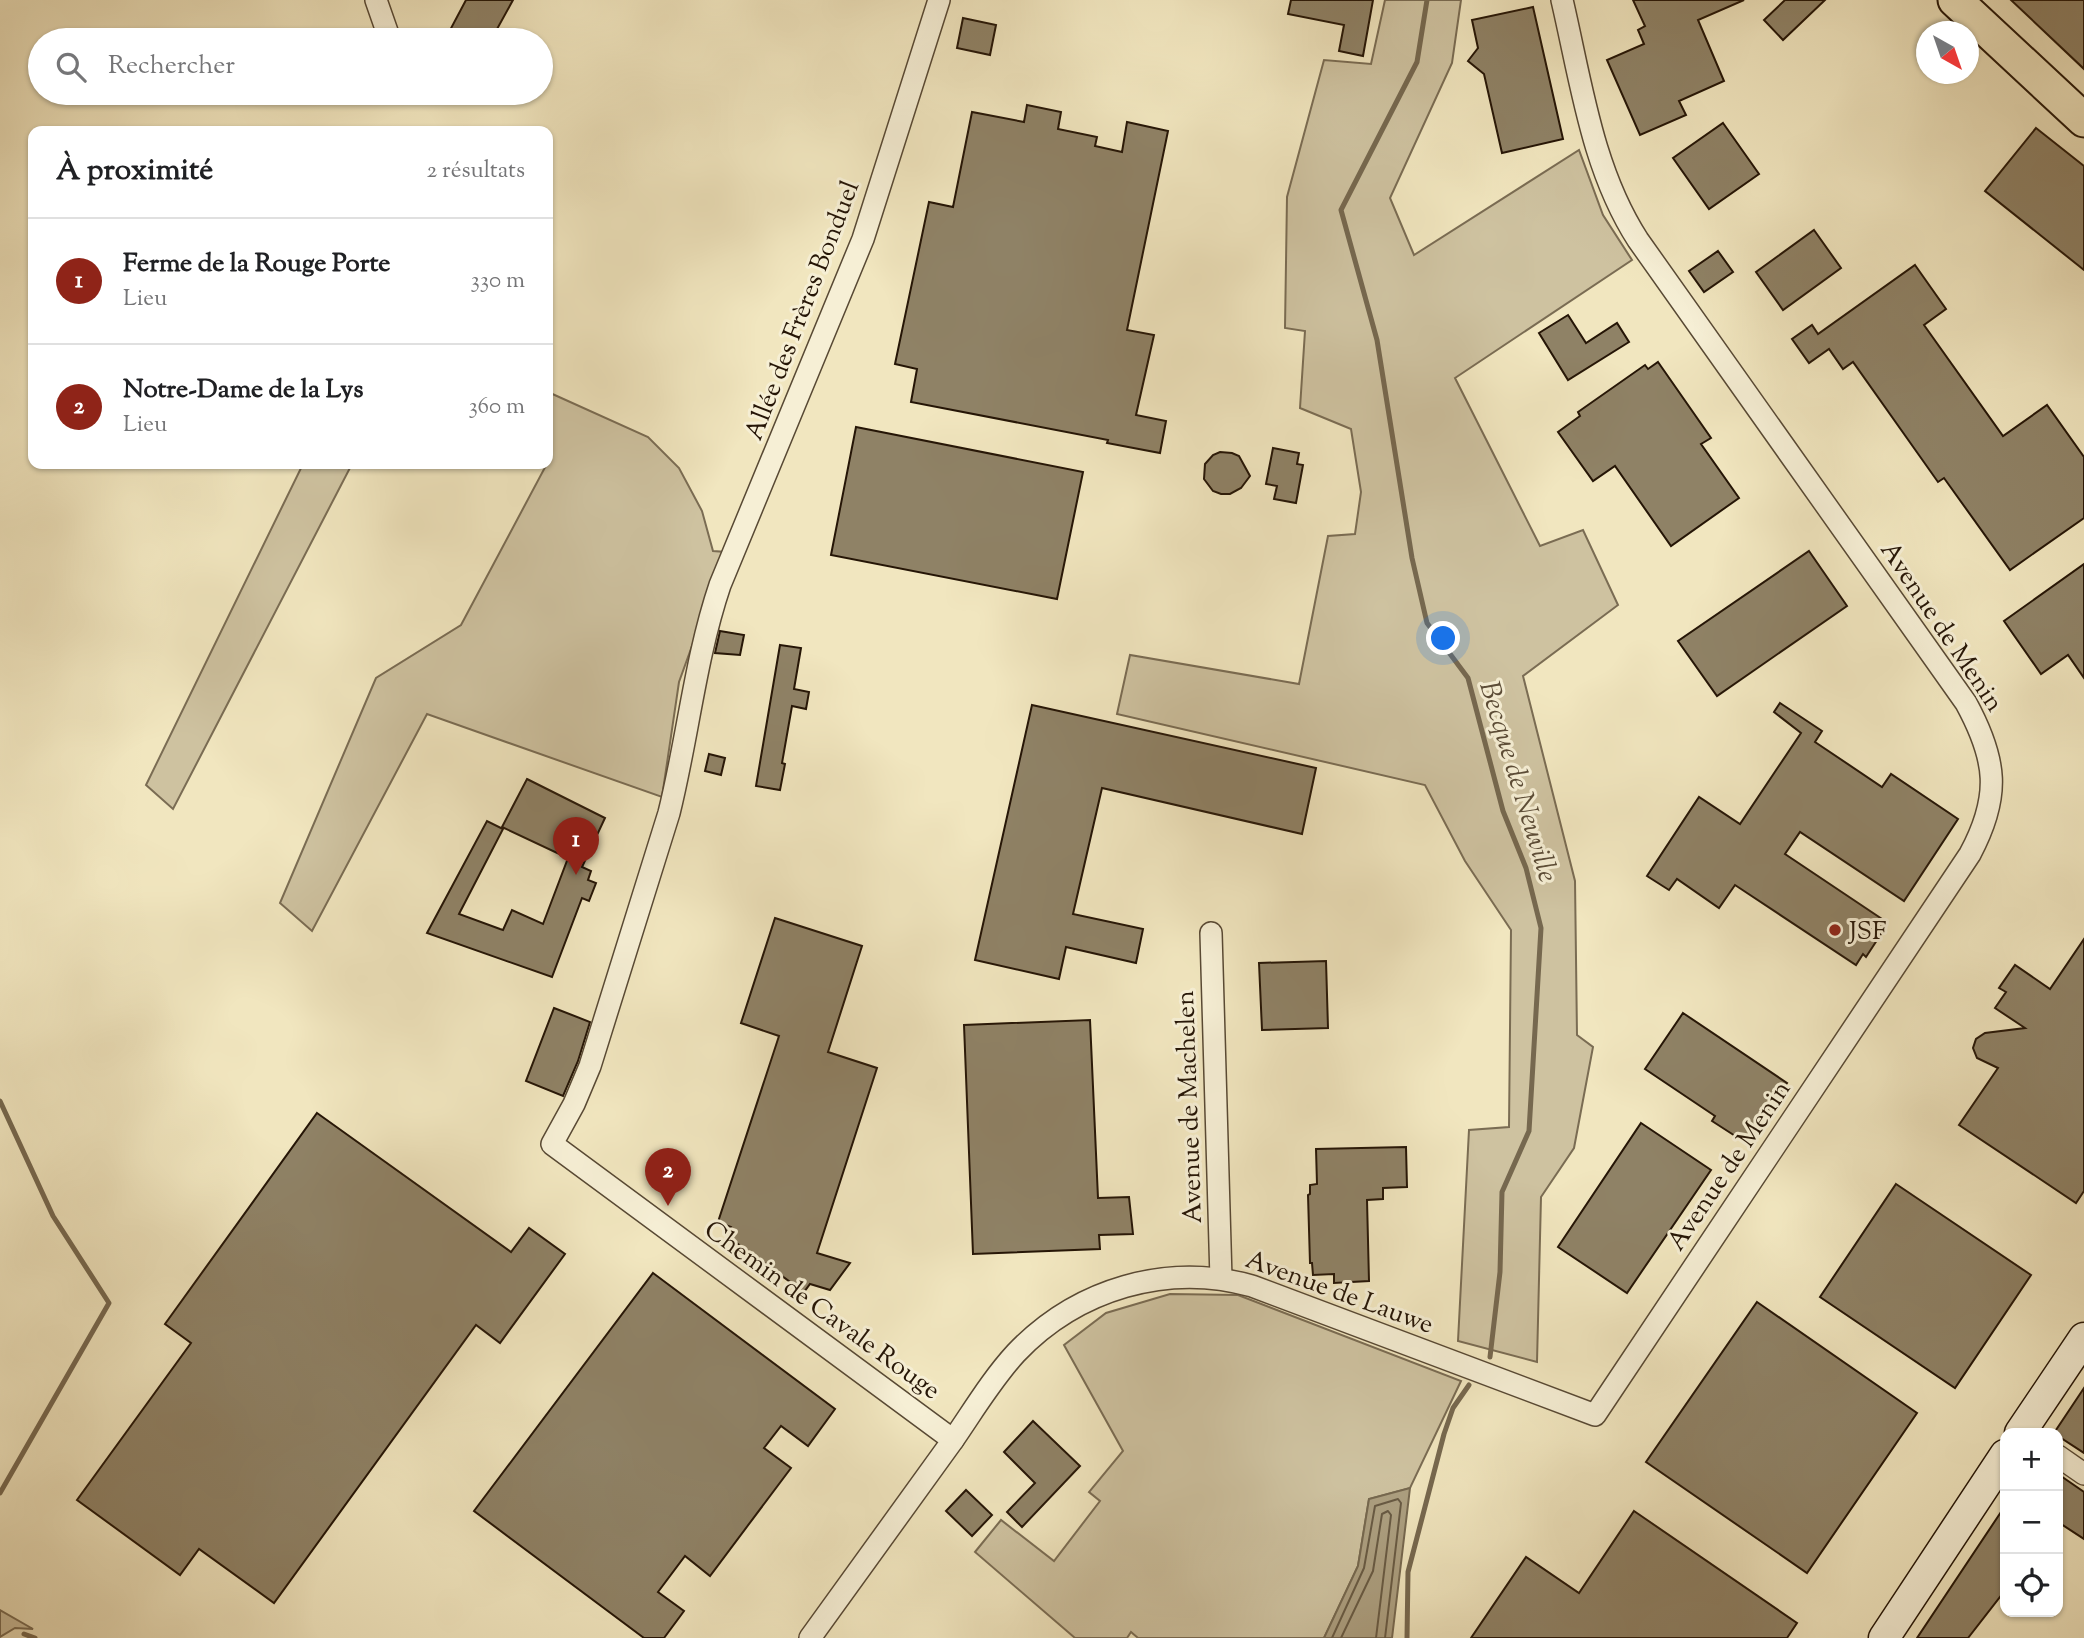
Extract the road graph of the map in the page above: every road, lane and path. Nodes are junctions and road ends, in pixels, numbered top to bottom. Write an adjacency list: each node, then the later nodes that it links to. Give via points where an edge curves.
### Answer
1 (376, 0): 6 (street)
2 (939, 0): 9 (street, Allée des Frères Bonduel, via 863,239 727,566)
3 (1562, 0): 13 (street, Avenue de Menin, via 1591,125 1620,212 1966,703 1988,750 1992,778 1989,809 1970,854)
4 (1955, 0): 8 (main road)
5 (1979, 0): 7 (main road)
6 (386, 28)
7 (2084, 97)
8 (2084, 120)
9 (705, 637): 15 (street, Chemin de Cavale Rouge, via 663,835 590,1066 552,1143)
10 (1211, 933): 11 (street, Avenue de Machelen)
11 (1221, 1279): 13 (street, Avenue de Lauwe, via 1252,1286); 15 (street, Avenue de Lauwe, via 1145,1281 1071,1309 1039,1331 1012,1358)
12 (2084, 1338): 14 (main road)
13 (1595, 1415)
14 (2024, 1428)
15 (953, 1440): 19 (street)
16 (2063, 1459): 18 (street)
17 (2000, 1464): 20 (main road)
18 (2084, 1474)
19 (810, 1638)
20 (1884, 1638)

